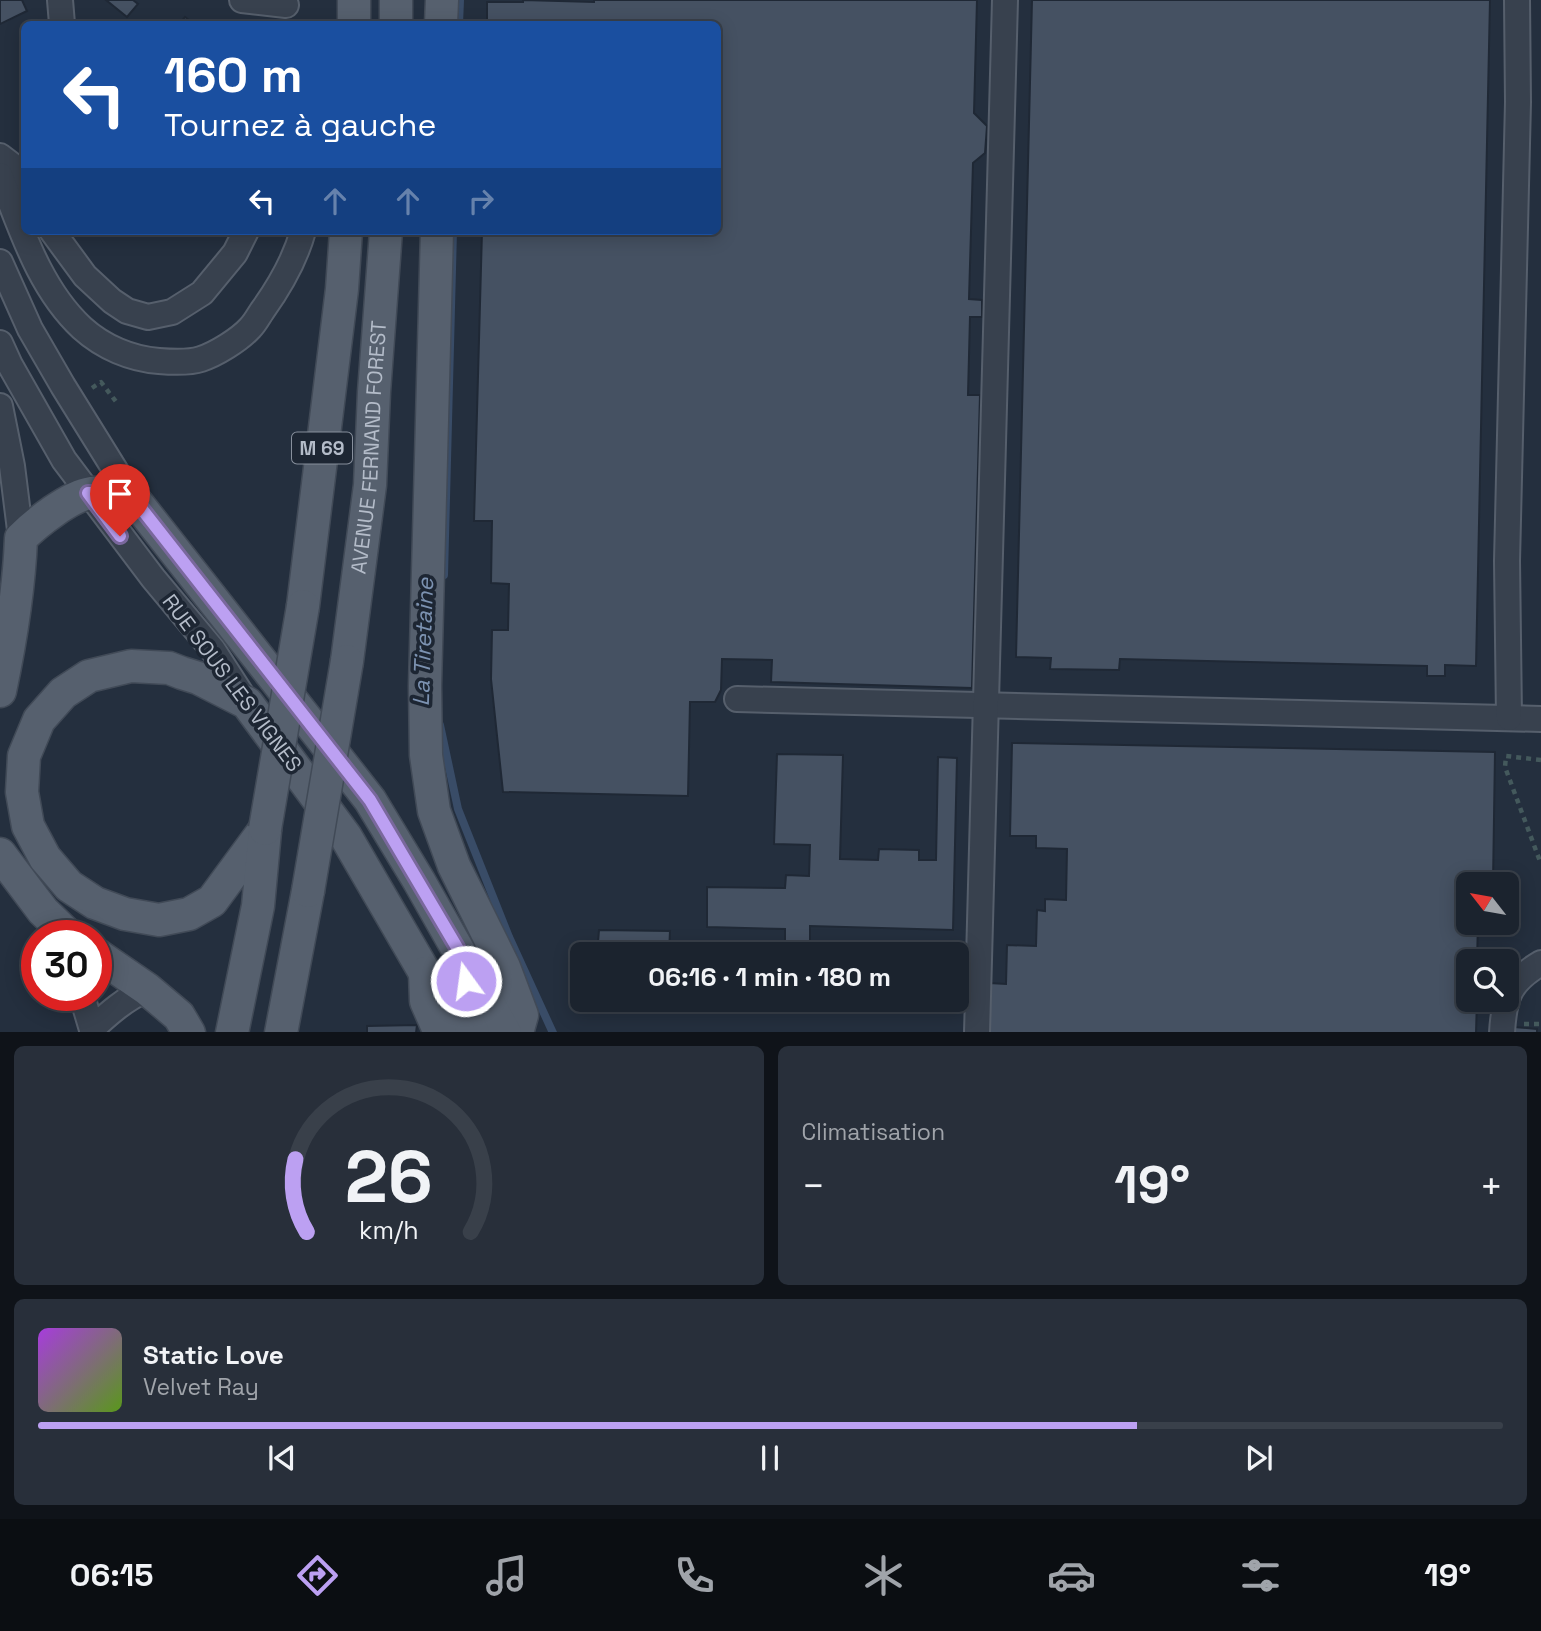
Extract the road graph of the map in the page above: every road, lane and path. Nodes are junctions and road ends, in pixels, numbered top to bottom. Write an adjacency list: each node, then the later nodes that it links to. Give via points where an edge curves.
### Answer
1 (60, 0): 10 (street)
2 (242, 0): 9 (street)
3 (342, 0): 11 (street)
4 (354, 0): 12 (main road)
5 (396, 0): 13 (main road)
6 (442, 0): 14 (main road)
7 (1005, 0): 37 (street)
8 (1517, 0): 38 (street, via 1507,561)
9 (286, 10)
10 (62, 21)
11 (339, 21)
12 (354, 21)
13 (396, 21)
14 (441, 21)
15 (0, 156): 17 (street)
16 (0, 175): 18 (street)
17 (21, 177)
18 (21, 227)
19 (24, 235): 22 (street, via 56,298 83,329 116,351 142,360 169,361 200,360 250,328 284,279)
20 (55, 235): 21 (street, via 85,276 112,301 148,317 172,312 202,292)
21 (244, 235)
22 (302, 235)
23 (346, 235): 41 (main road, AVENUE FERNAND FOREST / M 69, bridge, via 303,606)
24 (386, 235): 54 (main road, AVENUE FERNAND FOREST / M 69, bridge, via 370,485 346,661)
25 (438, 235): 56 (main road, via 426,755 434,811 454,866 522,1015)
26 (0, 262): 32 (street, RUE SOUS LES VIGNES, via 30,329)
27 (0, 343): 31 (street, RUE SOUS LES VIGNES, via 64,460)
28 (85, 392): 29 (path, via 101,382)
29 (117, 403)
30 (0, 406): 33 (street)
31 (88, 493): 32 (main road); 33 (main road, via 47,516); 36 (street, RUE SOUS LES VIGNES, via 213,650)
32 (130, 494): 45 (main road, RUE SOUS LES VIGNES, via 370,800)
33 (21, 538): 34 (main road, via 13,626)
34 (0, 691)
35 (737, 699): 37 (street)
36 (247, 703): 41 (main road, via 169,668 131,666 89,676 63,693 39,720 24,756 22,792 28,826 45,858 69,886 95,903 159,920 189,914 212,901); 50 (main road, RUE SOUS LES VIGNES, via 346,837 425,973 426,1001)
37 (986, 705): 38 (street); 57 (street)
38 (1509, 718): 39 (street)
39 (1541, 719)
40 (1541, 760): 43 (path, via 1506,756)
41 (265, 830): 53 (main road, M 69, via 258,906)
42 (0, 854): 44 (main road)
43 (1541, 864)
44 (52, 920)
45 (465, 961): 50 (street); 55 (main road)
46 (1541, 963): 58 (street, via 1511,989)
47 (112, 965): 48 (main road)
48 (147, 989): 51 (street, via 130,996); 52 (main road)
49 (86, 1011): 51 (street)
50 (462, 1030)
51 (92, 1031)
52 (189, 1032)
53 (232, 1032)
54 (281, 1032)
55 (505, 1032)
56 (517, 1032)
57 (977, 1032)
58 (1502, 1032)

